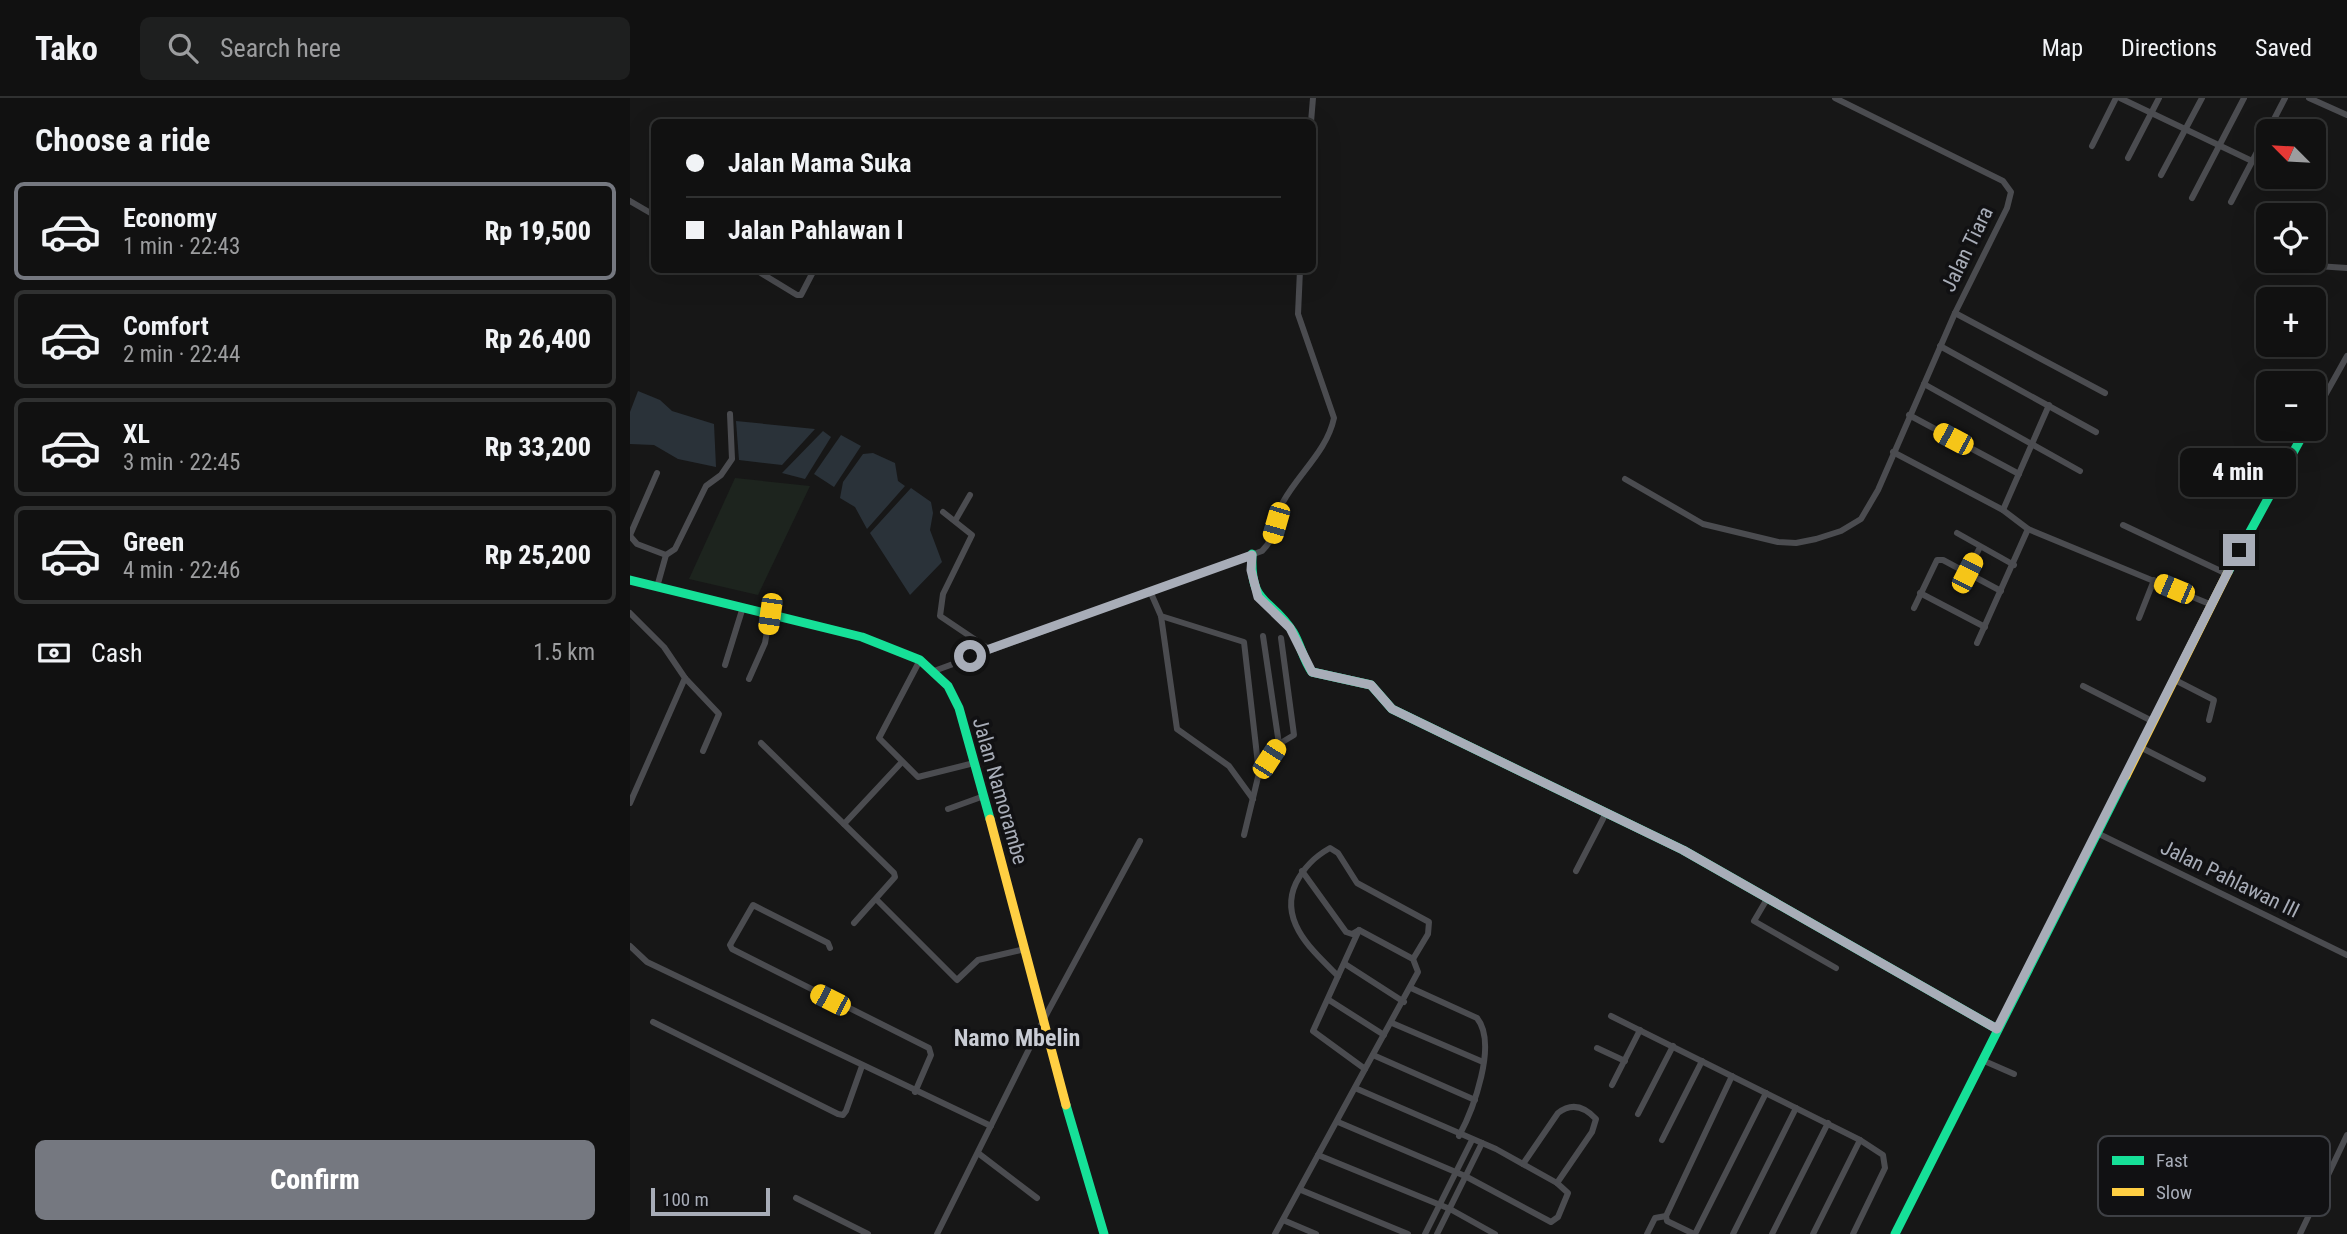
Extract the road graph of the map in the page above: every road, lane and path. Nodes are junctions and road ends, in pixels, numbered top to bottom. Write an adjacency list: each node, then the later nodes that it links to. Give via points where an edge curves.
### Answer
1 (1312, 98): 11 (street)
2 (1835, 98): 27 (street, Jalan Tiara, via 2009,185 2007,208)
3 (2118, 98): 9 (street); 13 (street)
4 (2159, 98): 9 (street)
5 (2202, 98): 12 (street)
6 (2244, 98): 14 (street)
7 (2285, 98): 16 (street)
8 (2309, 98): 10 (street)
9 (2151, 113): 12 (street); 15 (street)
10 (2347, 115)
11 (1311, 119)
12 (2185, 129): 14 (street); 17 (street)
13 (2092, 146)
14 (2219, 146): 16 (street); 18 (street)
15 (2129, 159)
16 (2252, 161): 20 (street)
17 (2161, 175)
18 (2192, 198)
19 (630, 201): 21 (street)
20 (2231, 202)
21 (651, 213)
22 (2326, 267): 23 (street)
23 (2347, 268)
24 (761, 273): 25 (street, via 797,295)
25 (812, 273)
26 (1300, 273): 54 (street, via 1298,314 1335,418 1331,434 1282,503 1270,543)
27 (1955, 313): 28 (street); 31 (street)
28 (1940, 346): 30 (street); 33 (street)
29 (2347, 356): 32 (street)
30 (1924, 384): 35 (street); 38 (street)
31 (2105, 393)
32 (2326, 394)
33 (2049, 405): 36 (street); 38 (street)
34 (730, 414): 53 (street, via 732,459 706,486 675,549)
35 (1909, 415): 39 (street); 42 (street)
36 (2096, 432)
37 (2299, 441): 57 (street)
38 (2032, 443): 40 (street); 42 (street)
39 (1893, 452): 43 (street, via 1861,519 1841,531 1796,543 1703,524); 45 (street)
40 (2080, 471)
41 (657, 473): 51 (street)
42 (2019, 474): 45 (street)
43 (1625, 479)
44 (970, 495): 47 (street)
45 (2003, 510): 49 (street)
46 (943, 512): 47 (street)
47 (955, 522): 75 (street, via 972,535 943,594 940,616)
48 (2123, 526): 57 (street)
49 (2028, 529): 55 (street); 59 (street)
50 (1957, 533): 52 (street)
51 (630, 535): 53 (street, via 637,544)
52 (1980, 547): 55 (street); 56 (street)
53 (666, 555): 60 (street)
54 (1252, 555): 61 (street); 97 (street, via 1258,597 1290,628 1312,672 1371,685 1392,709)
55 (2014, 565): 62 (street)
56 (1967, 573): 62 (street); 63 (street, via 1937,560)
57 (2227, 574): 64 (street)
58 (630, 580): 60 (street, Jalan Namorambe)
59 (2154, 580): 64 (street); 70 (street)
60 (657, 587): 65 (street, Jalan Namorambe)
61 (1150, 591): 69 (street); 75 (street)
62 (2001, 592): 71 (street)
63 (1920, 593): 66 (street); 71 (street)
64 (2213, 606): 81 (street)
65 (743, 607): 68 (street, Jalan Namorambe); 77 (street)
66 (1914, 608)
67 (630, 612): 79 (street, via 664,647)
68 (770, 614): 76 (street, Jalan Namorambe, via 862,637); 80 (street, via 765,643)
69 (1161, 616): 91 (street, via 1244,642); 94 (street, via 1177,729 1230,766)
70 (2139, 618)
71 (1985, 627): 74 (street)
72 (1263, 636): 86 (street)
73 (1281, 638): 86 (street, via 1294,735)
74 (1977, 643)
75 (989, 649): 78 (street)
76 (920, 660): 78 (street, Jalan Namorambe); 89 (street, via 879,736)
77 (725, 665)
78 (934, 671): 90 (street, Jalan Namorambe, via 953,692)
79 (685, 678): 88 (street, via 719,714); 95 (street)
80 (749, 679)
81 (2175, 680): 83 (street, via 2214,700); 84 (street)
82 (2082, 686): 84 (street)
83 (2209, 720)
84 (2154, 722): 87 (street)
85 (761, 743): 98 (street)
86 (1279, 744): 91 (street)
87 (2140, 747): 92 (street); 99 (street)
88 (703, 751)
89 (901, 763): 90 (street, via 918,777); 98 (street)
90 (974, 764): 93 (street, Jalan Namorambe)
91 (1259, 774): 94 (street)
92 (2203, 779)
93 (985, 796): 96 (street); 110 (street, Jalan Namorambe)
94 (1253, 799): 100 (street)
95 (630, 803)
96 (948, 809)
97 (1606, 813): 103 (street); 105 (street, via 1683,850)
98 (844, 824): 104 (street, via 894,873)
99 (2097, 833): 111 (street, Jalan Pahlawan III); 123 (street)
100 (1244, 835)
101 (1140, 841): 120 (street)
102 (1302, 871): 107 (street, via 1346,932); 112 (street, via 1333,848 1357,883 1425,917 1430,925); 115 (street, via 1289,898 1292,917 1310,946)
103 (1576, 871)
104 (876, 899): 106 (street); 110 (street, via 955,980 978,960)
105 (1767, 899): 114 (street, via 1754,921); 123 (street)
106 (854, 923)
107 (1359, 930): 112 (street); 113 (street)
108 (630, 946): 133 (street, via 647,962)
109 (830, 948): 139 (street, via 753,905 730,945 929,1048 931,1055)
110 (1025, 948): 120 (street, Jalan Namorambe)
111 (2347, 955)
112 (1413, 959): 116 (street, via 1418,972)
113 (1345, 964): 115 (street); 118 (street)
114 (1836, 968)
115 (1338, 976): 117 (street)
116 (1410, 988): 118 (street); 132 (street, via 1477,1018 1484,1033)
117 (1329, 1000): 125 (street); 134 (street, via 1313,1031)
118 (1404, 1002): 122 (street)
119 (1611, 1016): 124 (street)
120 (1045, 1017): 146 (street); 171 (street, Jalan Namorambe)
121 (653, 1021): 133 (street, via 843,1115)
122 (1392, 1023): 125 (street); 132 (street)
123 (1997, 1029): 129 (street)
124 (1640, 1030): 126 (street); 130 (street)
125 (1384, 1035): 128 (street)
126 (1673, 1046): 131 (street); 143 (street)
127 (1597, 1048): 130 (street)
128 (1373, 1055): 134 (street); 141 (street)
129 (1982, 1059): 135 (street); 183 (street)
130 (1625, 1061): 137 (street)
131 (1702, 1061): 136 (street); 150 (street)
132 (1483, 1062): 141 (street)
133 (862, 1066): 139 (street)
134 (1365, 1069): 138 (street)
135 (2014, 1074)
136 (1732, 1076): 140 (street); 165 (street)
137 (1612, 1085)
138 (1355, 1088): 144 (street); 148 (street)
139 (915, 1092): 146 (street)
140 (1766, 1093): 142 (street); 168 (street)
141 (1475, 1100): 148 (street)
142 (1796, 1108): 145 (street); 179 (street)
143 (1638, 1114)
144 (1338, 1122): 154 (street); 157 (street)
145 (1828, 1123): 151 (street); 180 (street)
146 (991, 1126): 153 (street)
147 (2347, 1135): 156 (street)
148 (1459, 1136): 149 (street)
149 (1472, 1140): 152 (street); 157 (street)
150 (1662, 1140)
151 (1860, 1140): 181 (street); 182 (street, via 1886,1160)
152 (1482, 1143): 155 (street); 158 (street)
153 (978, 1153): 162 (street); 170 (street)
154 (1318, 1155): 160 (street); 163 (street)
155 (1523, 1164): 159 (street); 159 (street, via 1566,1107 1590,1112 1596,1119 1592,1132)
156 (2330, 1171)
157 (1455, 1172): 158 (street); 163 (street)
158 (1465, 1176): 159 (street, via 1551,1222 1568,1194); 164 (street)
159 (1557, 1183)
160 (1300, 1190): 167 (street); 174 (street)
161 (796, 1198): 169 (street)
162 (1037, 1198)
163 (1440, 1204): 164 (street); 175 (street)
164 (1450, 1209): 176 (street); 177 (street)
165 (1666, 1216): 168 (street, via 1667,1221); 178 (street, via 1655,1218)
166 (2309, 1216): 184 (street)
167 (1283, 1220): 172 (street); 173 (street)
168 (1691, 1233)
169 (868, 1234)
170 (937, 1234)
171 (1104, 1234)
172 (1275, 1234)
173 (1316, 1234)
174 (1408, 1234)
175 (1425, 1234)
176 (1437, 1234)
177 (1495, 1234)
178 (1647, 1234)
179 (1733, 1234)
180 (1772, 1234)
181 (1813, 1234)
182 (1853, 1234)
183 (1895, 1234)
184 (2300, 1234)

